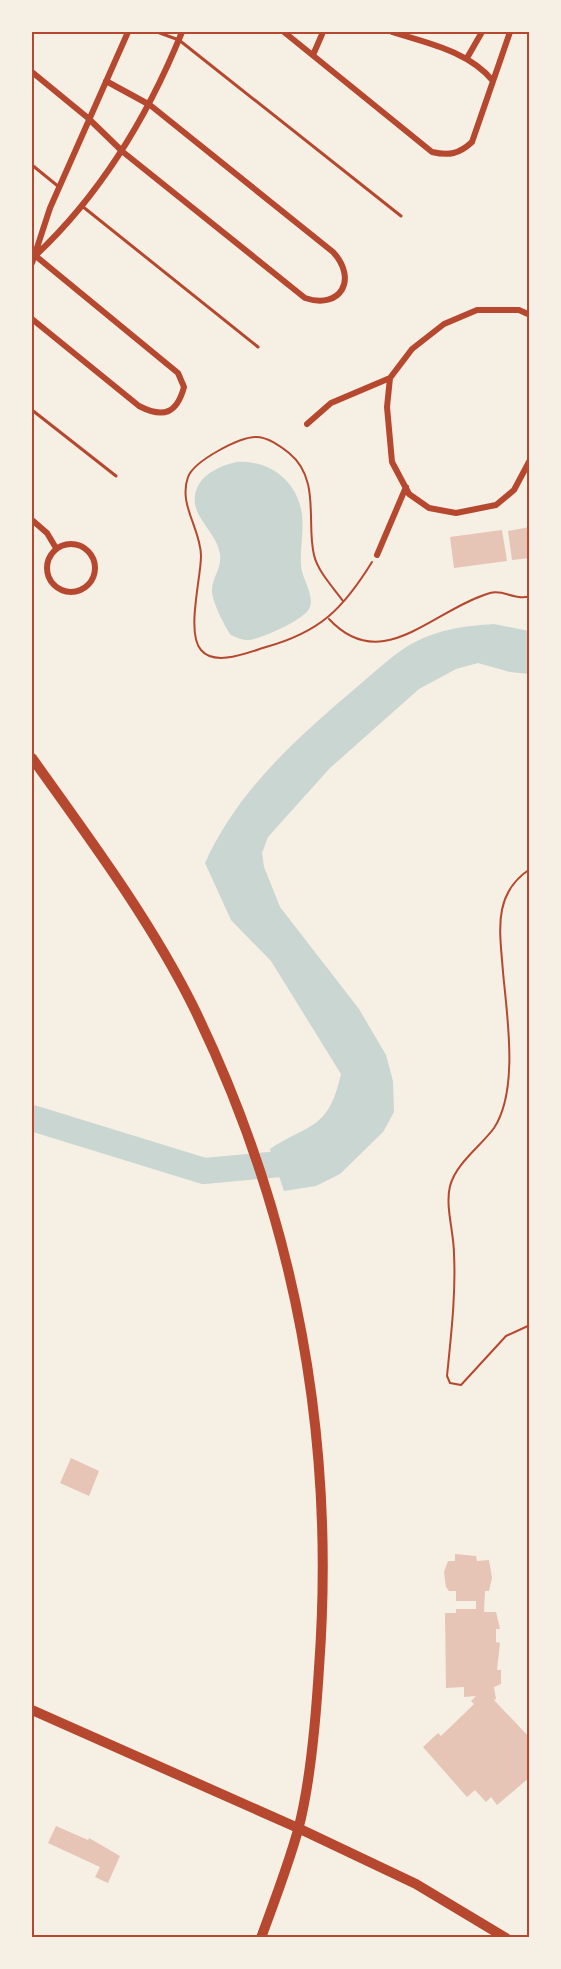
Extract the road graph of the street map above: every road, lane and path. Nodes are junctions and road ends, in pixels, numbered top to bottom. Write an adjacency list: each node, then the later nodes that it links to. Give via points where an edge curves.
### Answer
1 (128, 32): 14 (street)
2 (157, 32): 10 (lane)
3 (182, 32): 10 (street)
4 (284, 32): 11 (street)
5 (324, 32): 11 (street)
6 (392, 32): 9 (street)
7 (482, 32): 12 (street)
8 (510, 32): 15 (street)
9 (407, 34): 12 (street)
10 (179, 40): 16 (street); 22 (lane)
11 (313, 55): 15 (street, via 432,152 445,155 461,153 472,142)
12 (467, 58): 15 (street, via 483,68)
13 (32, 72): 17 (street)
14 (106, 81): 16 (street); 17 (street)
15 (493, 81)
16 (150, 105): 18 (street); 18 (street, via 333,252 344,264 341,291 332,299 318,302 305,298)
17 (88, 118): 18 (street); 20 (street)
18 (123, 152): 21 (street)
19 (32, 165): 20 (lane)
20 (59, 187): 23 (street)
21 (81, 205): 23 (street); 27 (lane)
22 (401, 216)
23 (33, 255): 24 (street); 26 (street, via 178,374 184,387 180,403 172,411 161,412 139,406)
24 (32, 263)
25 (530, 315): 28 (street, via 519,310 477,310 444,324 412,349)
26 (32, 319)
27 (258, 347)
28 (390, 378): 30 (street, via 331,403); 33 (street, via 387,407 392,462)
29 (32, 410): 32 (lane)
30 (307, 424)
31 (530, 460): 33 (street, via 514,490 496,506 456,513 429,508 409,494)
32 (116, 476)
33 (406, 487): 36 (street)
34 (32, 520): 35 (street)
35 (56, 548): 35 (street, via 46,569 52,583 73,592 88,585 95,570 91,554 79,544)
36 (377, 555): 38 (path)
37 (530, 596): 39 (path, via 517,598 493,592 458,605 403,637 384,643 348,637)
38 (343, 601): 39 (path); 39 (path, via 315,558 310,494 290,454 274,442 255,437 241,440 194,467 187,482 187,505 201,547 196,631 202,651 215,657 246,653 300,636)
39 (328, 619)
40 (32, 758): 44 (main road, via 118,878 192,1005 235,1101 275,1219 295,1294 310,1372 323,1543 316,1716)
41 (530, 869): 42 (path, via 509,886 502,915 508,1049 506,1098 493,1129 450,1186 455,1256 447,1376 450,1383 461,1385 507,1336)
42 (530, 1325)
43 (32, 1710): 44 (main road)
44 (298, 1828): 45 (main road); 46 (main road, via 416,1884)
45 (261, 1938)
46 (506, 1938)

